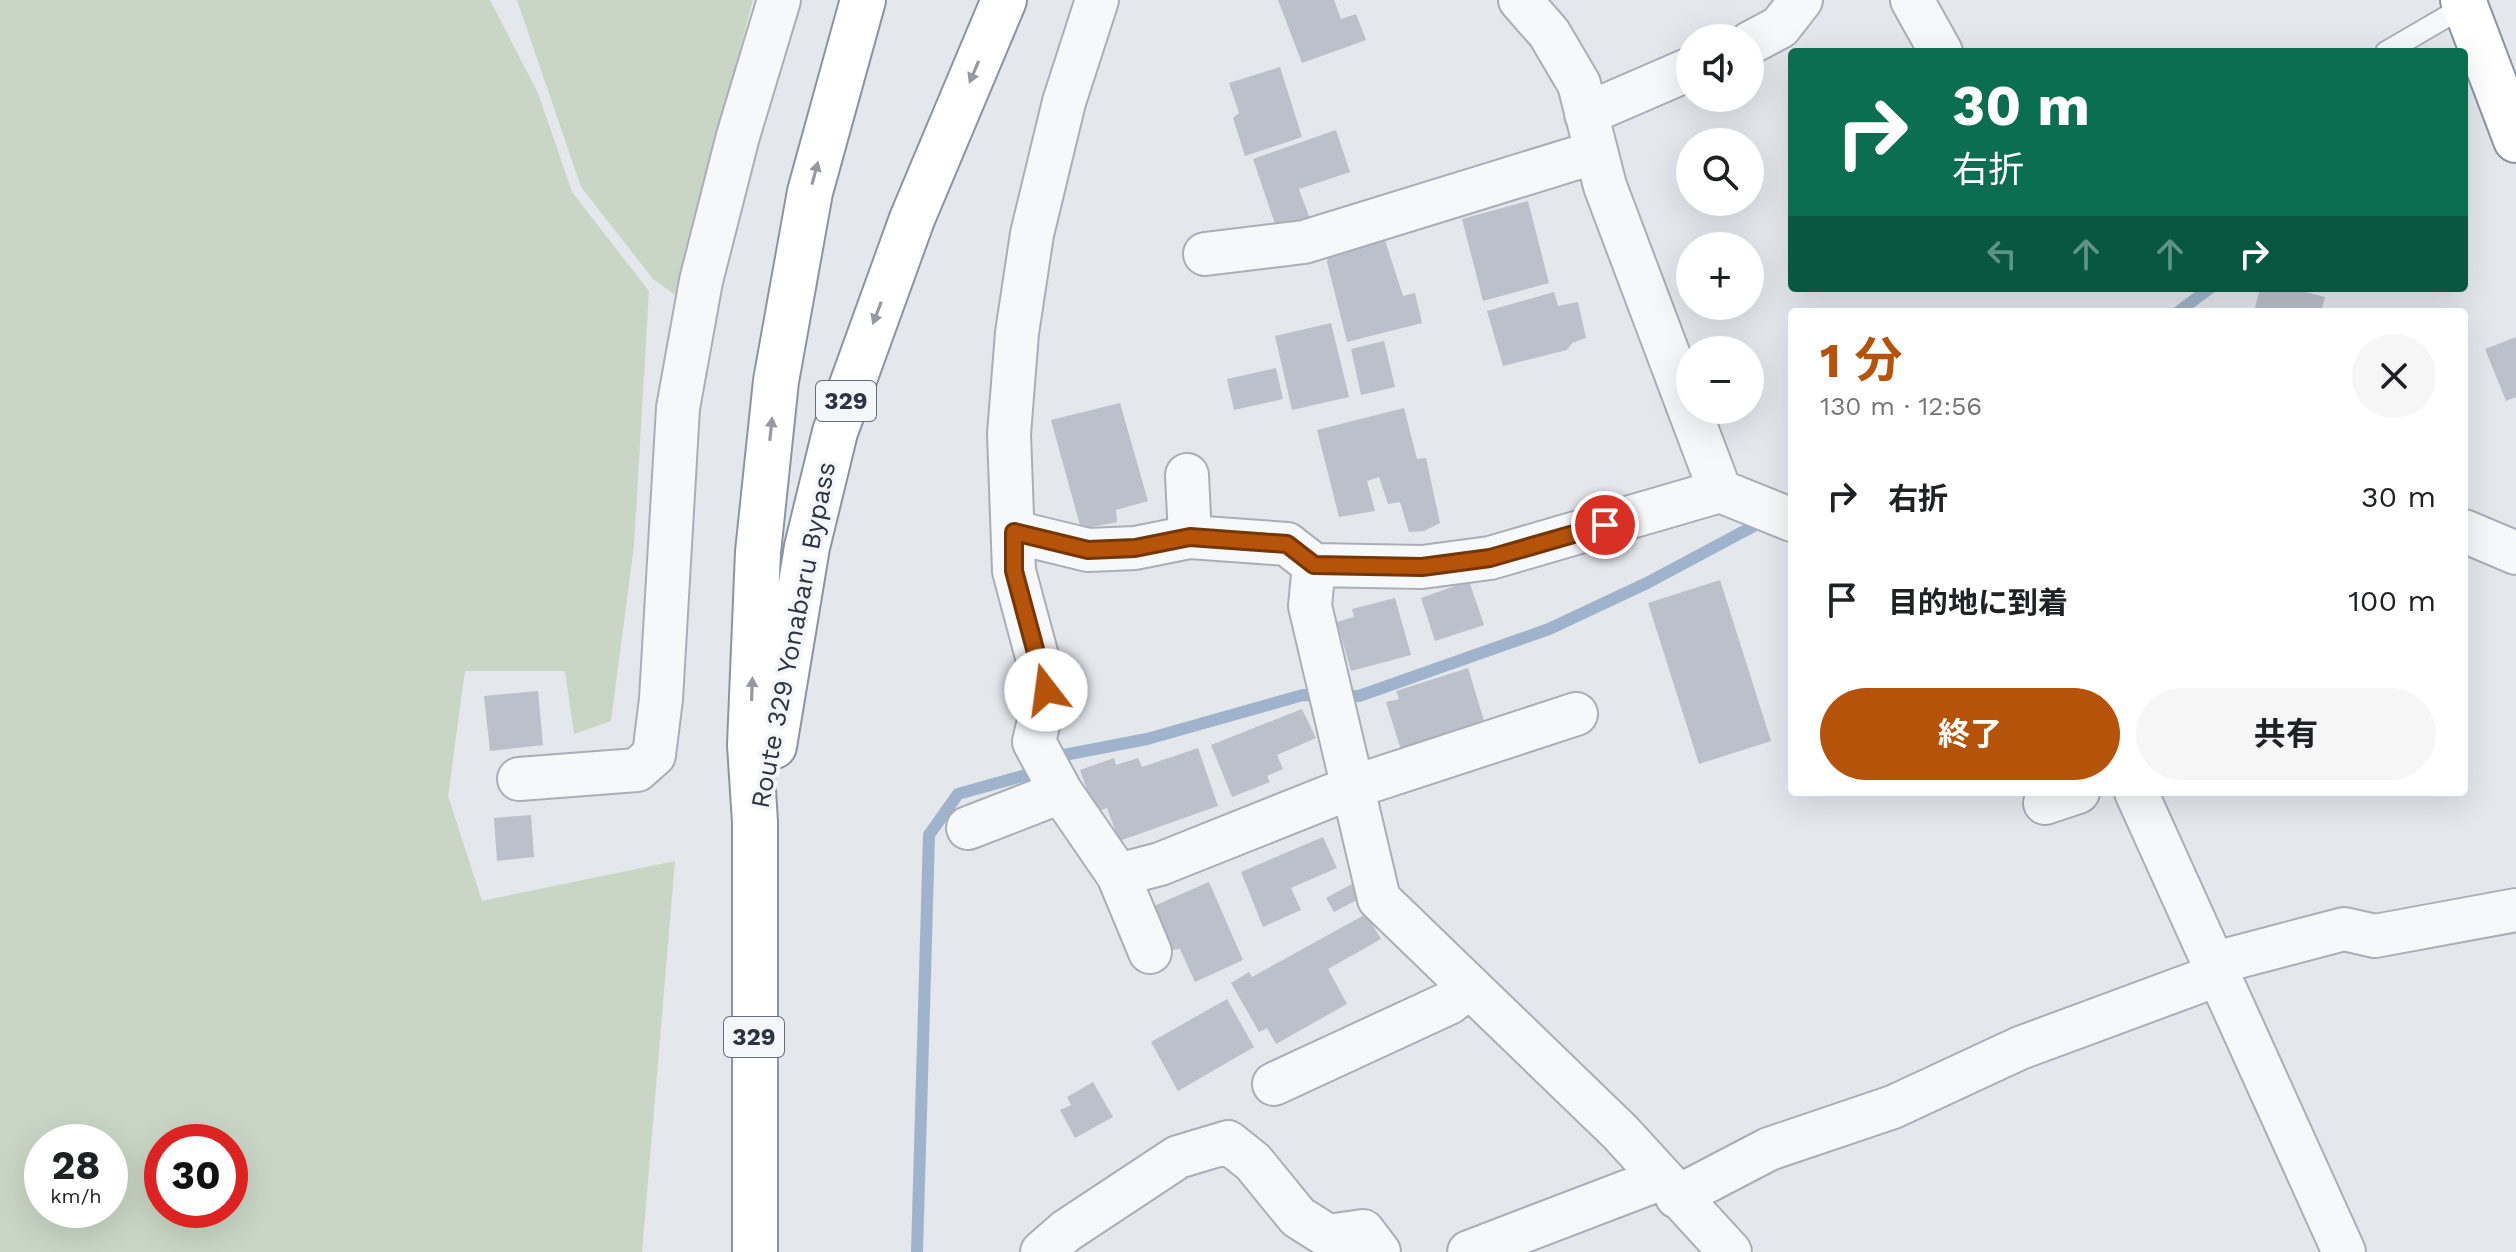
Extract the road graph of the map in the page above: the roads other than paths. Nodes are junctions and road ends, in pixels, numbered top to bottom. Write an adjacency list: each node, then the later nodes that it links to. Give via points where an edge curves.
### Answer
1 (779, 0): 25 (street, via 709,252 678,408 654,755 637,770)
2 (863, 0): 29 (highway, Route 329 Yonabaru Bypass / 329, one-way to 2, via 750,745 758,552 776,381 810,192)
3 (1004, 0): 29 (highway, Route 329 Yonabaru Bypass / 329, one-way to 29, via 912,219 835,432 807,547 776,741)
4 (1097, 0): 19 (street, via 1064,102 1025,277 1009,434)
5 (1520, 0): 14 (street, via 1549,33 1579,84)
6 (1801, 0): 9 (street, via 1780,27)
7 (1912, 0): 10 (street)
8 (2464, 3): 11 (lane); 13 (highway)
9 (1764, 27)
10 (1939, 48)
11 (2392, 48)
12 (1676, 78): 14 (street)
13 (2514, 126)
14 (1591, 133): 15 (street, via 1304,242); 17 (street, via 1605,186)
15 (1205, 254)
16 (1187, 475): 21 (street)
17 (1720, 491): 18 (street); 23 (street, via 1490,558 1422,567)
18 (1788, 518)
19 (1014, 532): 21 (street, via 1088,550); 27 (street, via 1014,571 1046,690 1034,742)
20 (2468, 533): 22 (street)
21 (1190, 537): 23 (street, via 1287,544)
22 (2516, 553)
23 (1314, 565): 26 (street, via 1310,606)
24 (1576, 714): 26 (street)
25 (519, 779)
26 (1353, 787): 31 (street, via 1160,864); 35 (street, via 1379,899)
27 (1061, 792): 30 (street); 31 (street)
28 (2138, 796): 34 (street)
29 (755, 822): 38 (highway, Route 329 Yonabaru Bypass / 329)
30 (968, 828)
31 (1118, 875): 33 (street)
32 (2516, 910): 34 (street, via 2375,936 2344,929)
33 (1150, 952)
34 (2217, 969): 37 (street, via 2020,1048 1893,1107); 43 (street)
35 (1469, 987): 36 (street, via 1449,1003); 37 (street, via 1620,1132)
36 (1274, 1084)
37 (1669, 1188): 41 (street); 42 (street)
38 (755, 1252)
39 (1042, 1252): 40 (street, via 1178,1157 1228,1142 1253,1162 1298,1217 1328,1236 1363,1231)
40 (1379, 1252)
41 (1469, 1252)
42 (1730, 1252)
43 (2344, 1252)

